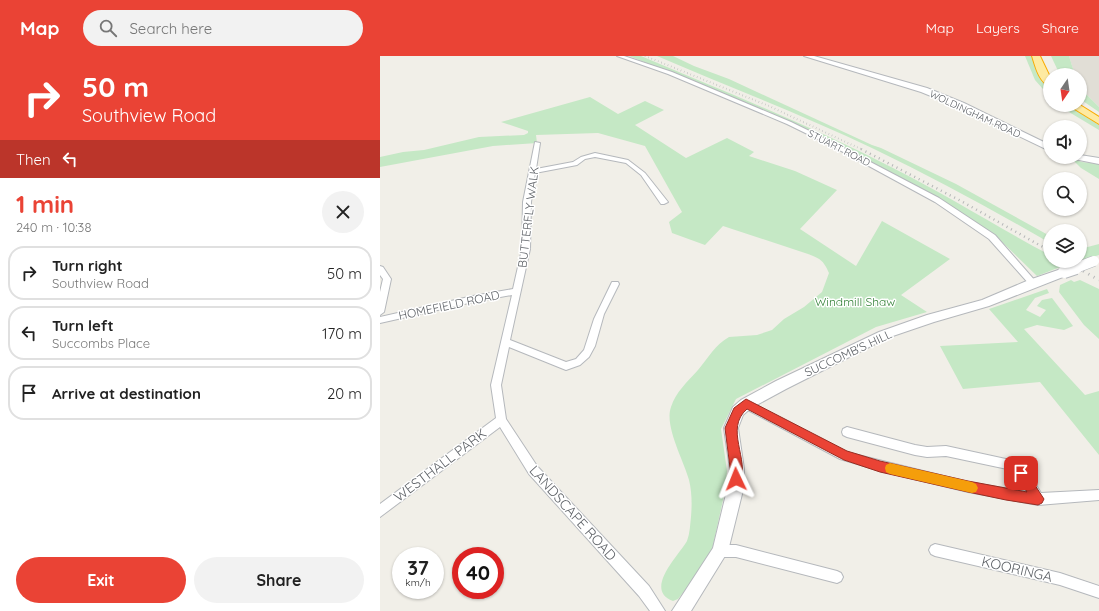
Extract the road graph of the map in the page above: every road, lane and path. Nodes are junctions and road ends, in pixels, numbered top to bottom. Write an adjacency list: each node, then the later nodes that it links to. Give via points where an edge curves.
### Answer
1 (619, 56): 19 (street, STUART ROAD, via 670,73 789,123 937,200 992,237)
2 (807, 56): 12 (street, WOLDINGHAM ROAD, via 924,90)
3 (1036, 56): 6 (highway)
4 (1044, 56): 5 (highway)
5 (1049, 68)
6 (1043, 72)
7 (1087, 108): 9 (highway)
8 (1084, 112): 10 (highway)
9 (1099, 116)
10 (1099, 121)
11 (537, 143): 15 (street, BUTTERFLY WALK)
12 (1043, 145)
13 (1087, 159): 14 (street)
14 (1099, 161)
15 (532, 172): 16 (street, via 575,164 583,158 595,155 628,162 643,174); 21 (street, BUTTERFLY WALK, via 527,202 526,249)
16 (664, 202)
17 (1097, 260): 19 (street, SUCCOMB'S HILL, bridge)
18 (380, 269): 22 (street, via 387,279)
19 (1033, 283): 25 (street, SUCCOMB'S HILL, via 985,303 883,335)
20 (615, 284): 24 (street, via 604,303 590,347 576,364 566,366)
21 (517, 291): 23 (street, HOMEFIELD ROAD); 24 (street, LANDSCAPE ROAD)
22 (380, 312)
23 (380, 320)
24 (506, 342): 26 (street, LANDSCAPE ROAD, via 496,385)
25 (746, 404): 29 (street, via 844,456 968,487); 32 (street, SUCCOMB'S HILL, via 738,411 731,428 737,469 735,490)
26 (501, 420): 30 (street, WESTHALL PARK); 35 (street, LANDSCAPE ROAD, via 533,470 644,591)
27 (847, 432): 29 (street, via 914,450 946,451 1015,466)
28 (1099, 495): 29 (street)
29 (1038, 499)
30 (380, 510)
31 (935, 550): 34 (street, KOORINGA, via 1060,579)
32 (720, 552): 33 (street, via 736,551); 36 (street, SUCCOMB'S HILL)
33 (837, 577)
34 (1099, 592)
35 (658, 611)
36 (681, 611)

